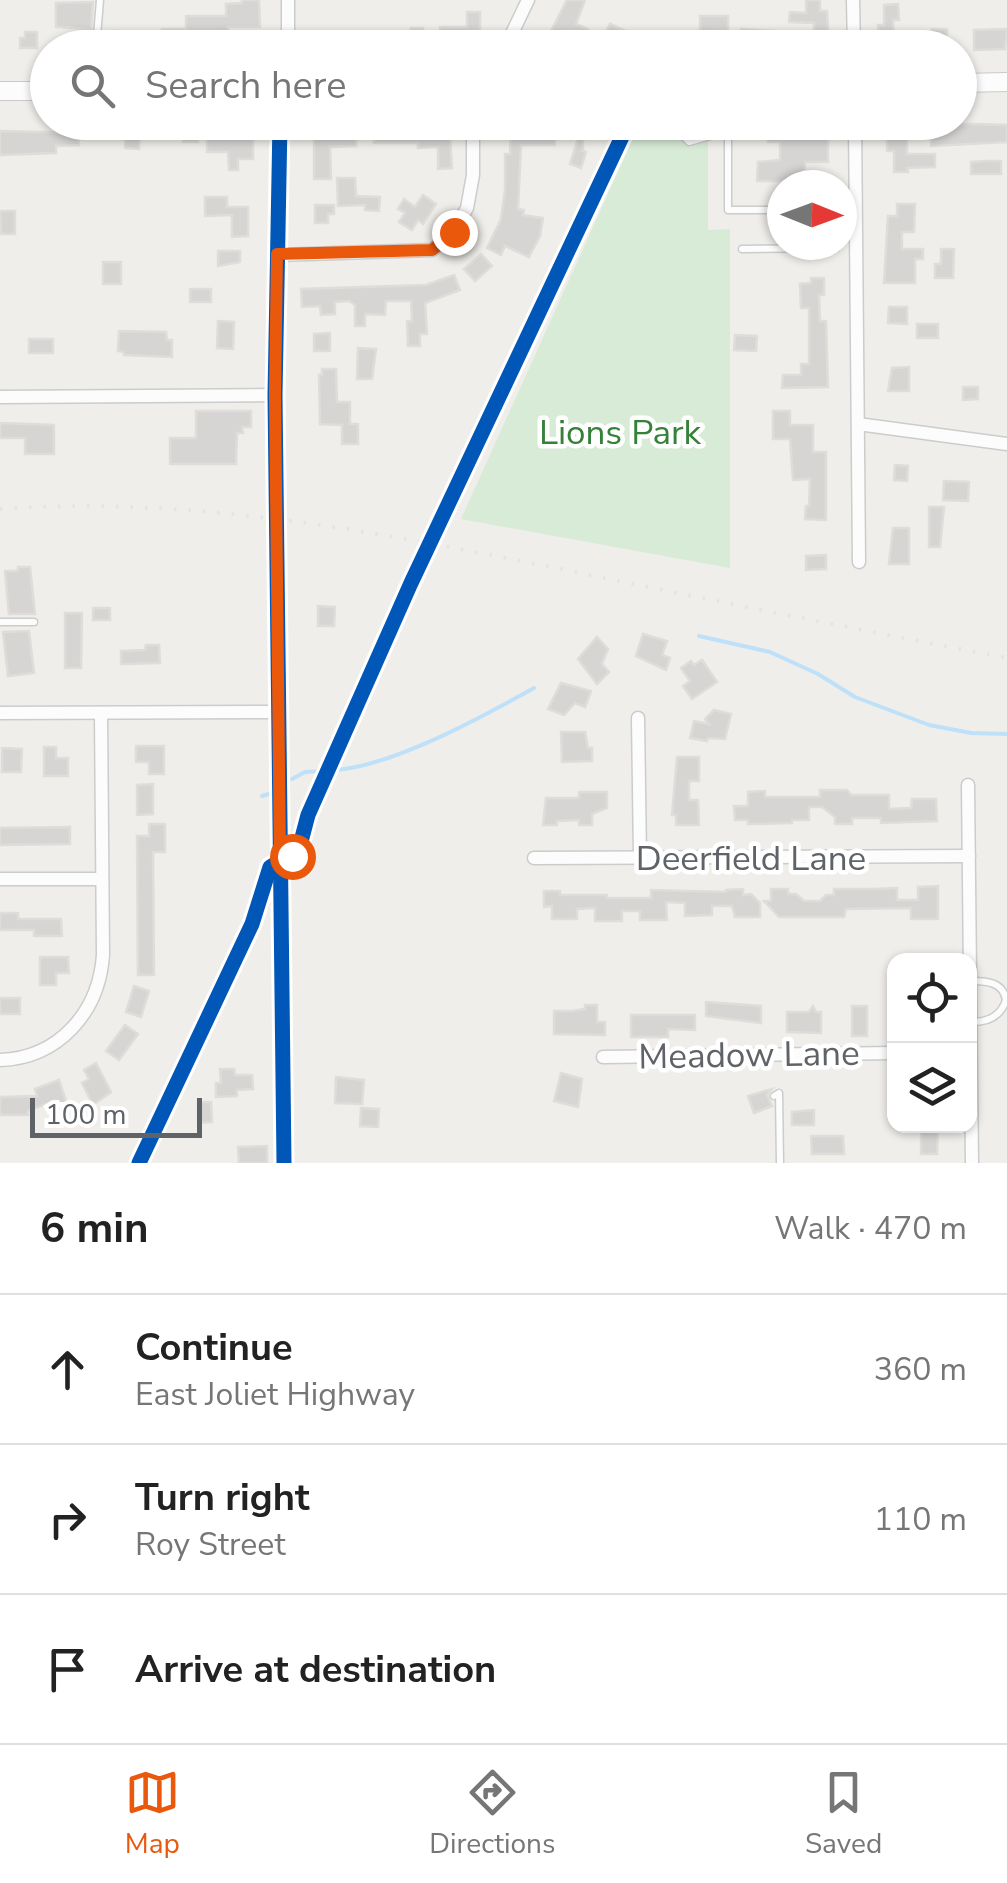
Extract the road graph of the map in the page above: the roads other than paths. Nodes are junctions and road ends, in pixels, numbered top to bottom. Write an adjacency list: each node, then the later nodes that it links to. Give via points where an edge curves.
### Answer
1 (100, 0): 5 (lane)
2 (288, 0): 6 (street)
3 (528, 0): 7 (street)
4 (853, 0): 8 (street)
5 (98, 30)
6 (288, 30)
7 (514, 30)
8 (854, 30)
9 (1007, 82): 10 (main road)
10 (977, 83)
11 (30, 91): 12 (main road)
12 (0, 92)
13 (280, 140): 21 (street)
14 (473, 140): 21 (street, via 467,208 454,232 432,250)
15 (728, 140): 18 (lane, via 728,210)
16 (854, 140): 17 (street)
17 (852, 170)
18 (767, 210)
19 (767, 248): 20 (lane)
20 (742, 249)
21 (277, 254): 23 (street)
22 (856, 260): 25 (street)
23 (275, 395): 24 (street); 30 (street)
24 (0, 397)
25 (858, 424): 26 (street); 27 (street)
26 (1007, 444)
27 (859, 562)
28 (0, 622): 29 (lane)
29 (34, 622)
30 (277, 712): 32 (street); 49 (street)
31 (0, 713): 32 (street)
32 (100, 714): 39 (street)
33 (638, 718): 37 (street)
34 (968, 785): 35 (street)
35 (969, 856): 37 (street, Deerfield Lane); 40 (street)
36 (534, 858): 37 (street, Deerfield Lane)
37 (640, 858)
38 (0, 879): 39 (street)
39 (102, 879): 46 (street, via 102,971 86,1014 53,1046)
40 (970, 953)
41 (977, 982): 42 (lane, via 996,984)
42 (1006, 1000): 43 (lane, via 992,1018)
43 (977, 1021)
44 (887, 1054): 45 (street, Meadow Lane)
45 (603, 1056)
46 (0, 1060)
47 (774, 1096): 50 (lane, via 779,1093)
48 (971, 1133): 51 (street)
49 (284, 1163)
50 (780, 1163)
51 (972, 1163)

